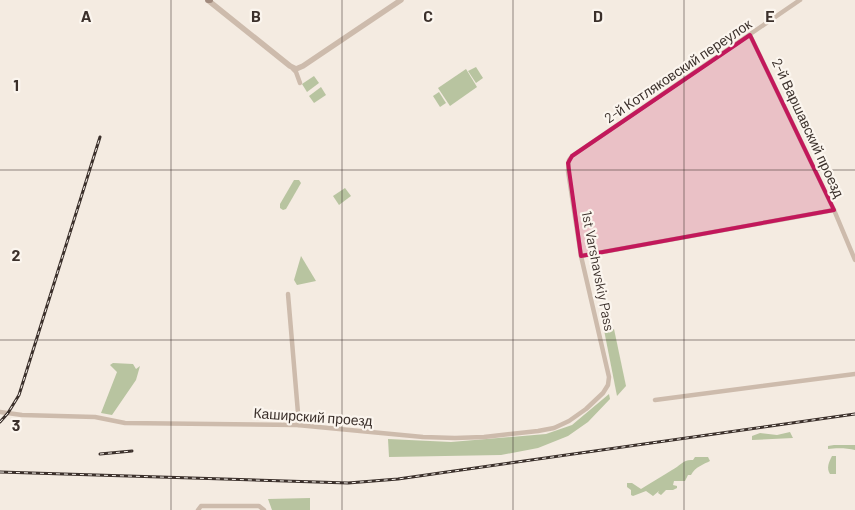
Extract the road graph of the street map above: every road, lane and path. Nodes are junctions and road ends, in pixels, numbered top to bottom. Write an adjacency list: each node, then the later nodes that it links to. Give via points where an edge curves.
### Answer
1 (209, 0): 5 (street)
2 (401, 0): 6 (street)
3 (800, 0): 4 (street, 2-й Котляковский переулок)
4 (750, 35): 9 (street, 2-й Котляковский переулок); 10 (street, 2-й Варшавский проезд)
5 (290, 66): 6 (street); 7 (street)
6 (303, 66): 7 (street)
7 (298, 76): 8 (street)
8 (300, 83)
9 (569, 160): 11 (street, 1st Varshavskiy Pass)
10 (834, 210): 11 (street); 12 (street, 2-й Варшавский проезд)
11 (581, 256): 15 (street, 1st Varshavskiy Pass, via 609,377)
12 (855, 260)
13 (288, 294): 18 (street)
14 (855, 374): 16 (street)
15 (608, 385): 18 (street, Каширский проезд, via 586,409 569,421 538,431 447,438)
16 (655, 400)
17 (0, 412): 18 (street, Каширский проезд, via 95,417 125,423)
18 (299, 425)
19 (198, 510): 20 (street, via 201,506 258,506)
20 (264, 510)

